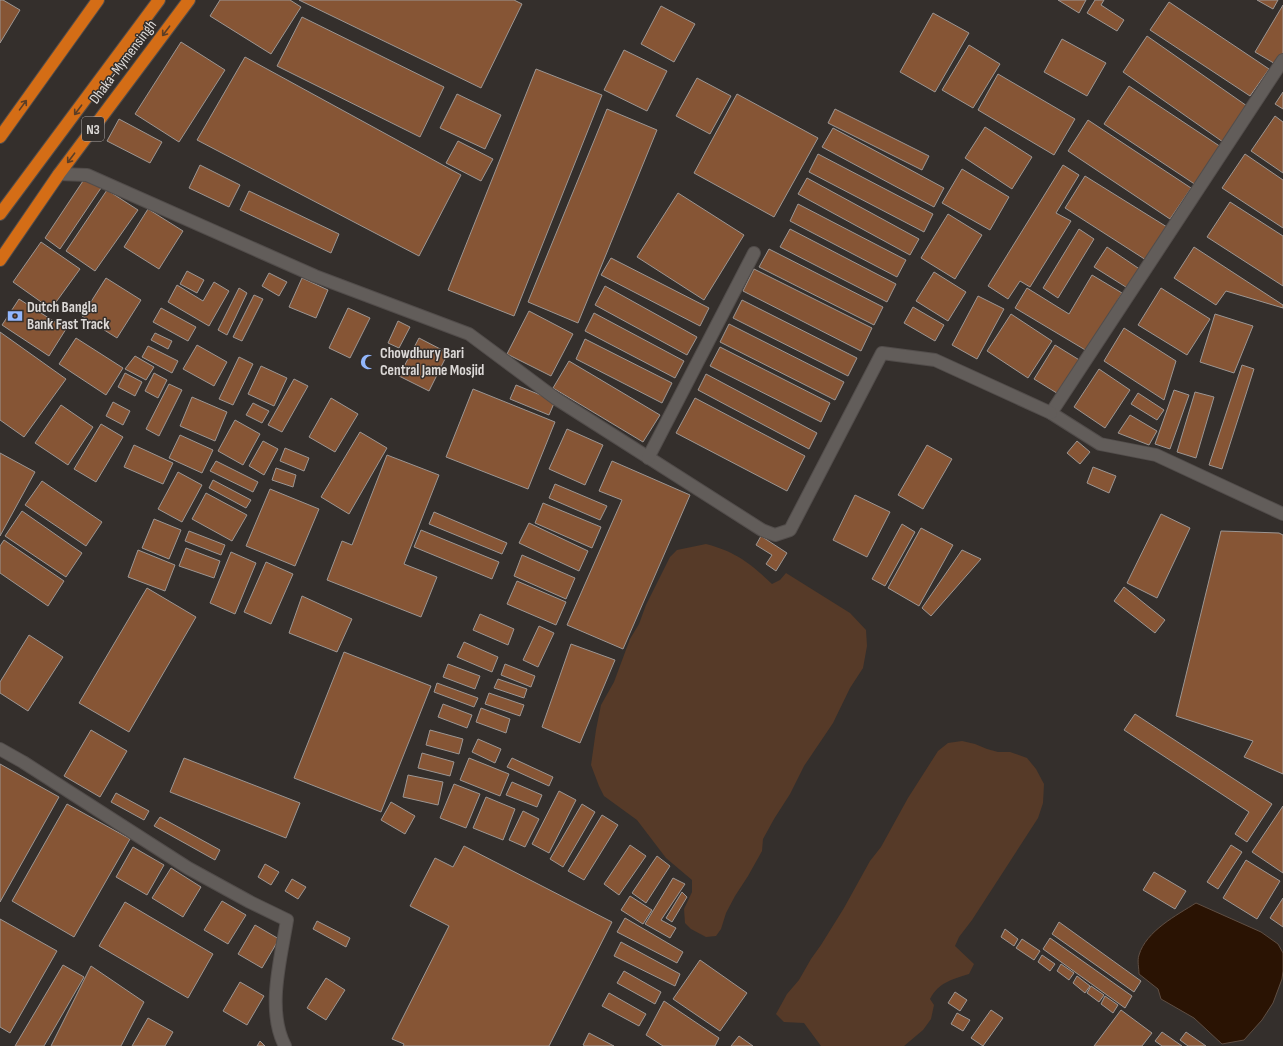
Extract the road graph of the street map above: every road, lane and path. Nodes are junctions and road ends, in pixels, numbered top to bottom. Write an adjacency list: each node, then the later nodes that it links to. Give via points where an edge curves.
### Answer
1 (98, 0): 5 (highway, one-way to 1)
2 (159, 0): 7 (highway, one-way to 7)
3 (189, 0): 6 (highway, Dhaka-Mymensingh / N3, one-way to 6)
4 (1283, 60): 10 (street)
5 (0, 137)
6 (59, 174): 9 (highway, Dhaka-Mymensingh / N3); 11 (street, via 87,174 315,276 469,334 555,398)
7 (0, 214)
8 (754, 253): 11 (street)
9 (0, 260)
10 (1052, 413): 11 (street, via 935,360 882,353 790,530 776,535 762,530); 12 (street, via 1100,444 1156,455)
11 (648, 458)
12 (1283, 514)
13 (0, 749): 14 (street, via 188,868 286,920 275,994 275,1015)
14 (285, 1046)

